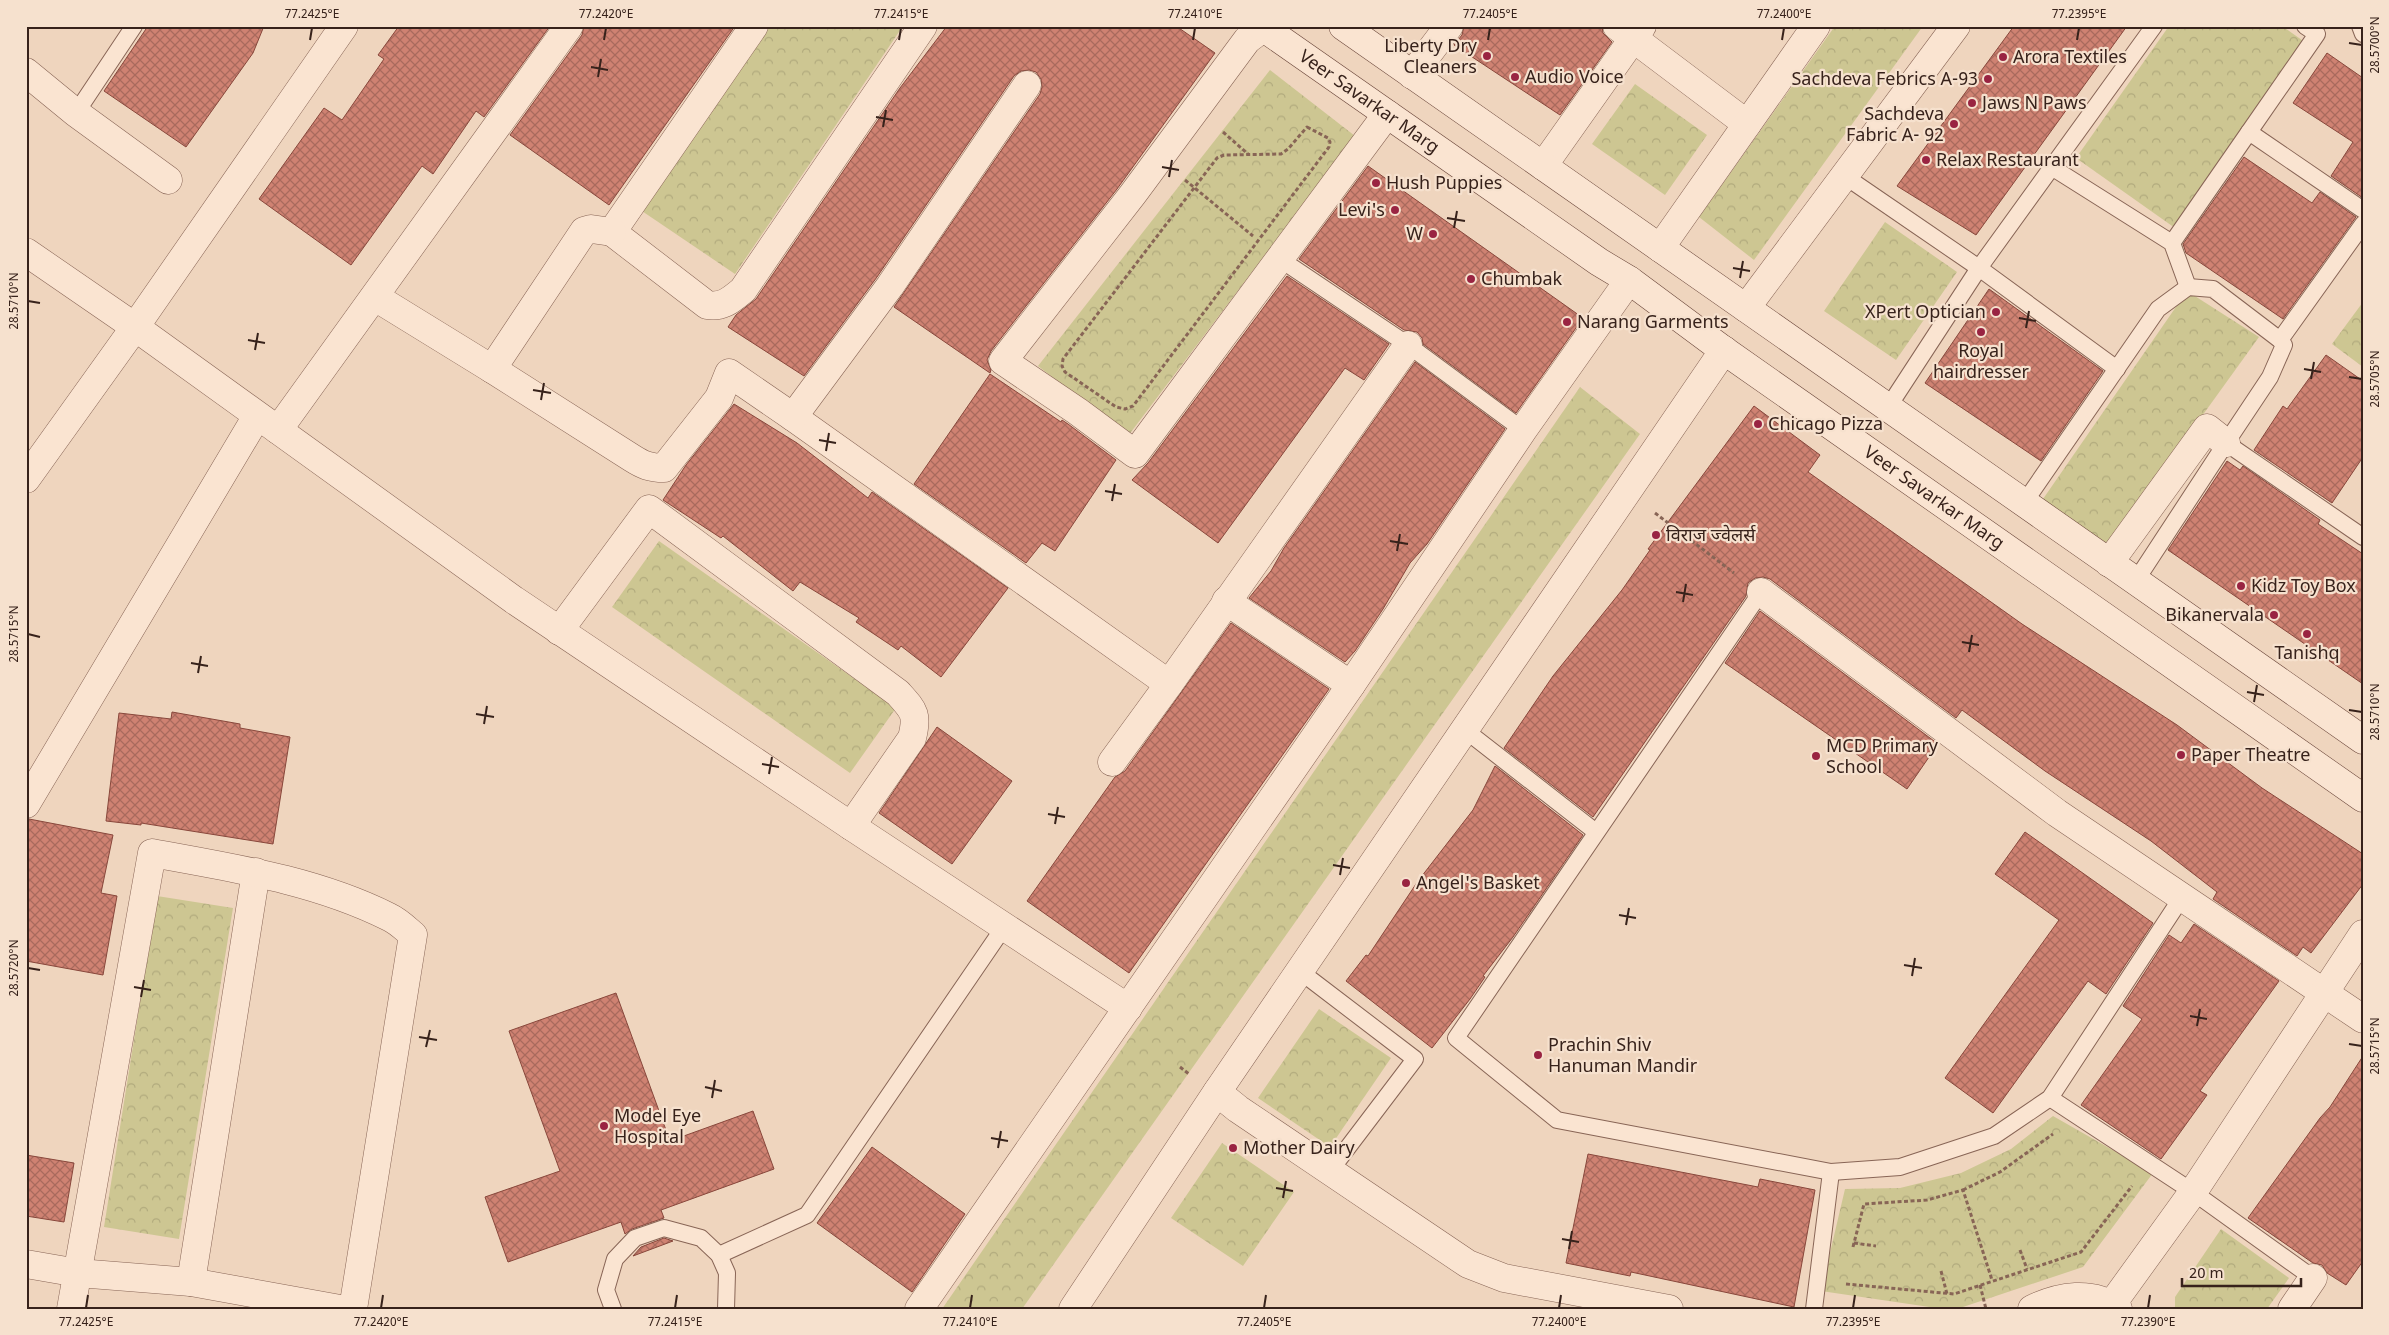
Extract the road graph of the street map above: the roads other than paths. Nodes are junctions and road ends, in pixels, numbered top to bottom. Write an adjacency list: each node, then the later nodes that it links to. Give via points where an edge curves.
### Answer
1 (134, 26): 19 (lane)
2 (344, 26): 39 (street)
3 (569, 26): 37 (street)
4 (754, 26): 29 (street)
5 (923, 26): 29 (street, via 743,290 728,302 717,307 708,305)
6 (1343, 26): 17 (street)
7 (1449, 26): 17 (street)
8 (1816, 26): 21 (street)
9 (1956, 26): 25 (street)
10 (2154, 26): 24 (lane)
11 (2306, 26): 22 (lane, via 2317,34)
12 (2360, 26): 15 (lane)
13 (1262, 27): 20 (street, Veer Savarkar Marg); 33 (street, via 1247,40 1003,361 1077,410 1135,454)
14 (1631, 30): 21 (street); 23 (street)
15 (2363, 34)
16 (26, 72): 19 (street)
17 (1412, 75): 23 (street)
18 (1027, 86): 46 (street, via 890,286)
19 (76, 113): 26 (street)
20 (1387, 114): 33 (street); 35 (street, Veer Savarkar Marg)
21 (1747, 124): 31 (street)
22 (2249, 132): 27 (lane); 30 (lane)
23 (1543, 166): 31 (street)
24 (2053, 168): 30 (lane); 34 (lane)
25 (1846, 177): 34 (lane); 38 (street)
26 (168, 180)
27 (2363, 210)
28 (2363, 224): 40 (lane)
29 (612, 232): 43 (street, via 584,231)
30 (2172, 243): 36 (lane)
31 (1660, 248): 38 (street)
32 (26, 252): 39 (street)
33 (1280, 259): 41 (lane)
34 (1979, 268): 44 (lane); 45 (lane)
35 (1629, 280): 42 (street, Veer Savarkar Marg); 48 (street)
36 (2188, 287): 40 (lane, via 2213,288); 44 (lane, via 2158,309)
37 (375, 297): 43 (street); 47 (street)
38 (1746, 308): 45 (street)
39 (135, 327): 47 (street); 51 (street)
40 (2280, 340): 49 (lane, via 2284,345 2270,377)
41 (1408, 345): 48 (lane); 58 (street)
42 (1724, 350): 62 (street); 65 (street, Veer Savarkar Marg)
43 (492, 369): 50 (street)
44 (2117, 369): 52 (lane)
45 (1887, 409): 52 (street)
46 (793, 416): 50 (street, via 729,373 719,398 664,468); 60 (street)
47 (268, 423): 59 (street); 66 (street)
48 (1523, 430): 61 (street)
49 (2226, 443): 54 (lane); 55 (street, via 2207,428); 56 (lane)
50 (647, 467): 53 (street)
51 (26, 479)
52 (2024, 503): 55 (street)
53 (649, 508): 59 (street); 67 (street, via 898,693 911,708 916,721 912,738)
54 (2360, 530)
55 (2108, 563): 56 (street)
56 (2135, 582): 63 (street)
57 (1761, 592): 68 (lane); 70 (street, via 2057,814)
58 (1226, 601): 60 (street); 61 (street)
59 (559, 631): 67 (street)
60 (1169, 684): 64 (street)
61 (1351, 685): 75 (street)
62 (1465, 730): 68 (lane); 73 (street)
63 (2363, 740)
64 (1112, 762)
65 (2363, 798)
66 (26, 804)
67 (851, 826): 71 (street)
68 (1596, 832): 80 (lane, via 1456,1038 1557,1120)
69 (256, 872): 84 (street, via 152,853); 86 (street); 90 (street, via 316,887 390,917 413,935)
70 (2182, 897): 74 (street); 78 (lane)
71 (1004, 927): 75 (street); 82 (lane, via 807,1215)
72 (2363, 934): 74 (street)
73 (1301, 972): 77 (street); 79 (lane, via 1415,1059)
74 (2325, 992): 76 (street); 81 (street)
75 (1128, 1008): 93 (street)
76 (2363, 1018)
77 (1217, 1092): 79 (street); 94 (street)
78 (2050, 1098): 80 (lane, via 1994,1136 1900,1167); 81 (lane)
79 (1330, 1171): 95 (street, via 1468,1264 1504,1278)
80 (1831, 1172): 96 (lane)
81 (2192, 1192): 85 (lane); 87 (street)
82 (719, 1255): 91 (lane, via 701,1238 664,1228 635,1238 615,1259 606,1290); 92 (lane, via 727,1273)
83 (26, 1264): 84 (street)
84 (78, 1272): 86 (street); 88 (street)
85 (2313, 1278): 98 (street)
86 (191, 1282): 89 (street)
87 (2115, 1306): 97 (street, via 2081,1296 2052,1299)
88 (71, 1309)
89 (340, 1309)
90 (353, 1309)
91 (613, 1309)
92 (726, 1309)
93 (919, 1309)
94 (1073, 1309)
95 (1669, 1309)
96 (1814, 1309)
97 (2032, 1309)
98 (2292, 1309)

